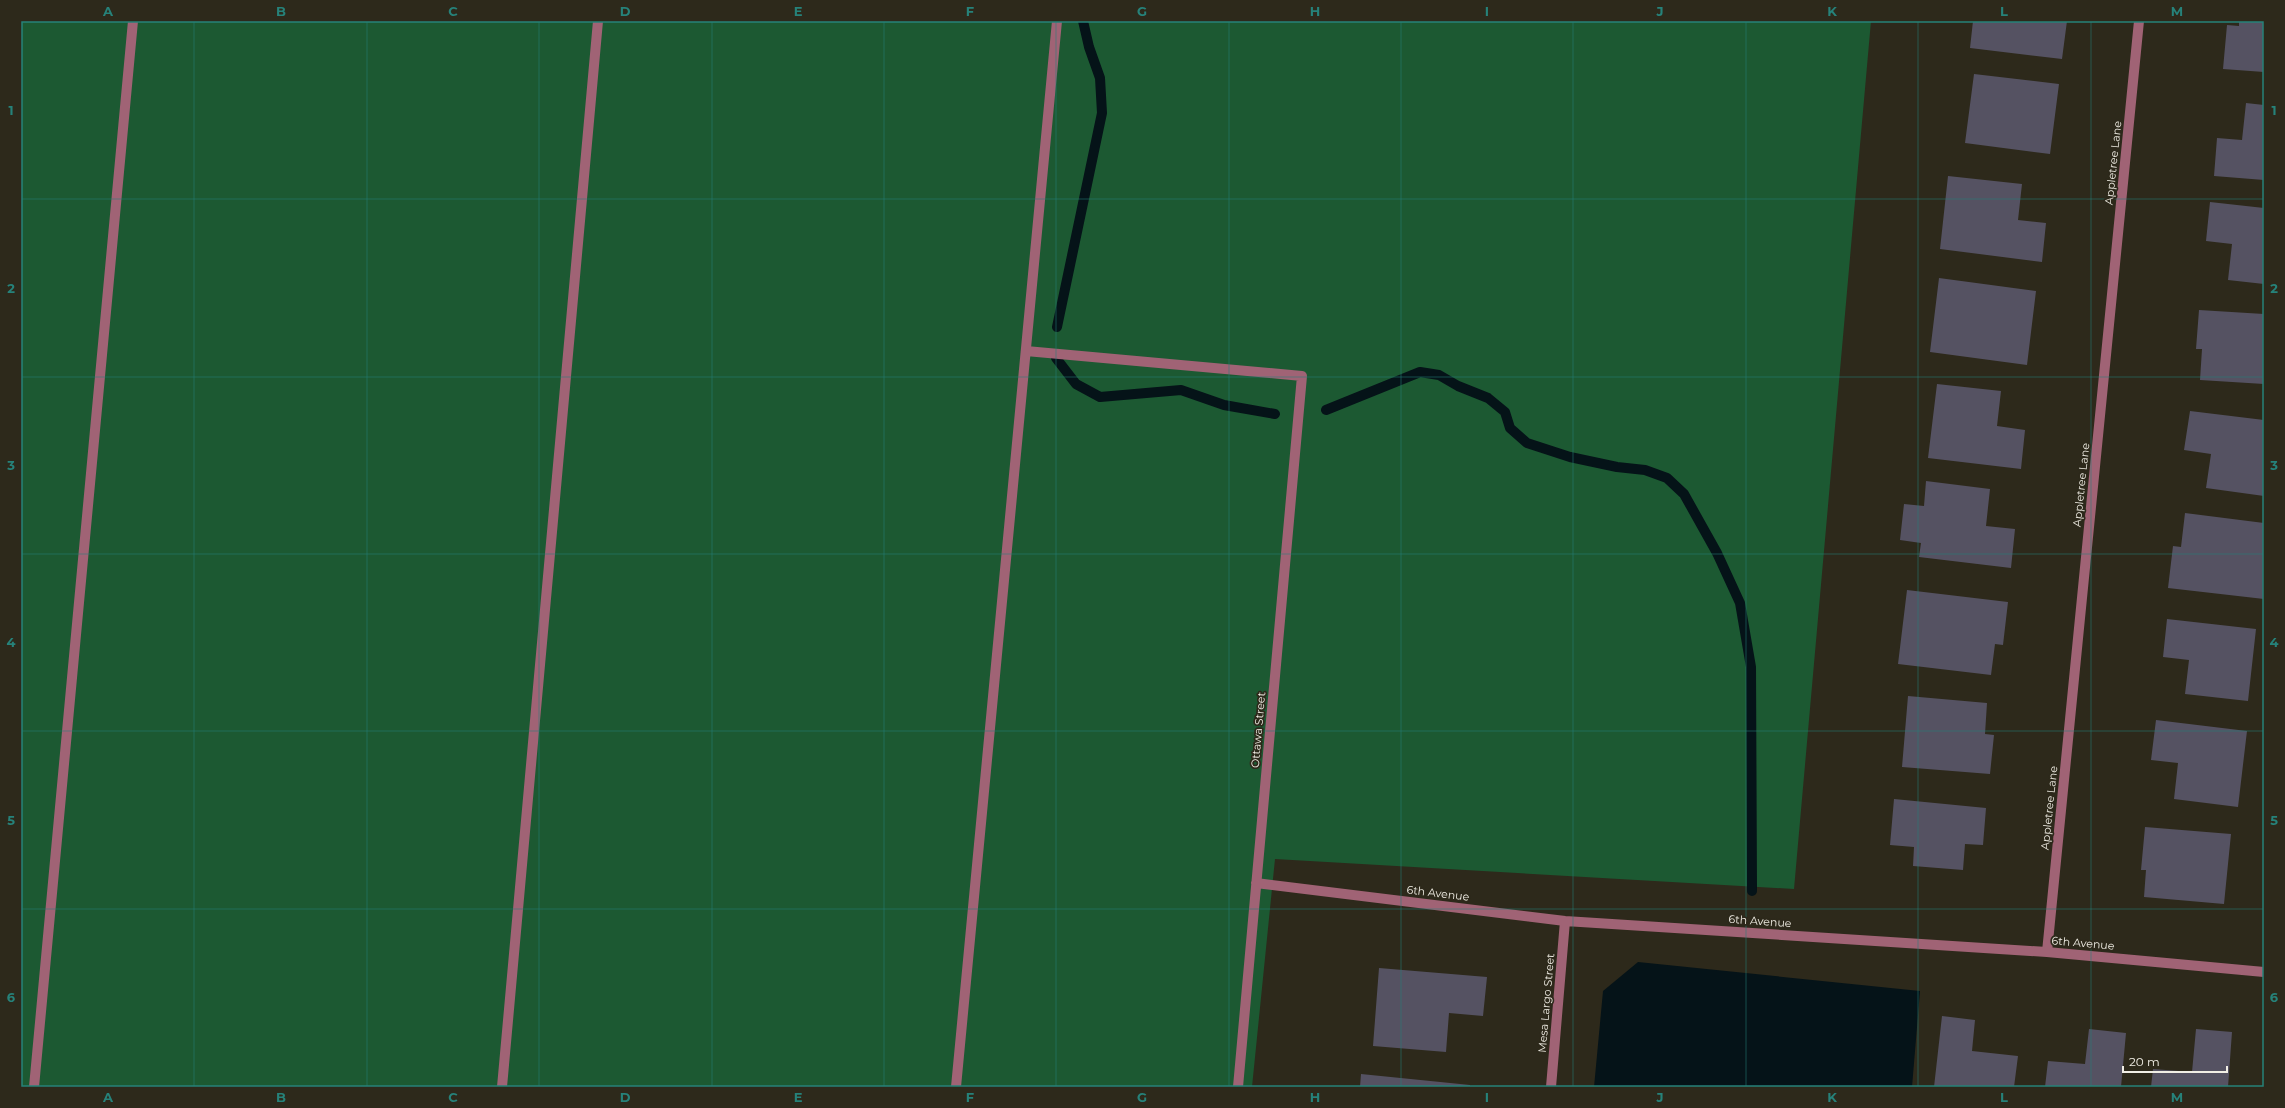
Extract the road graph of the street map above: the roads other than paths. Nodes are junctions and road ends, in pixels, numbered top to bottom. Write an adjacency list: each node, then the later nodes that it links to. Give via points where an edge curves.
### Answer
1 (133, 21): 10 (street)
2 (598, 21): 11 (street)
3 (1057, 21): 5 (street)
4 (2139, 21): 8 (street, Appletree Lane)
5 (1026, 352): 6 (street, Ottawa Street, via 1302,376); 12 (street)
6 (1256, 883): 7 (street, 6th Avenue); 13 (street, Ottawa Street)
7 (1565, 921): 8 (street, 6th Avenue); 14 (street, Mesa Largo Street)
8 (2047, 952): 9 (street, 6th Avenue)
9 (2264, 972)
10 (34, 1087)
11 (502, 1087)
12 (956, 1087)
13 (1238, 1087)
14 (1551, 1087)

